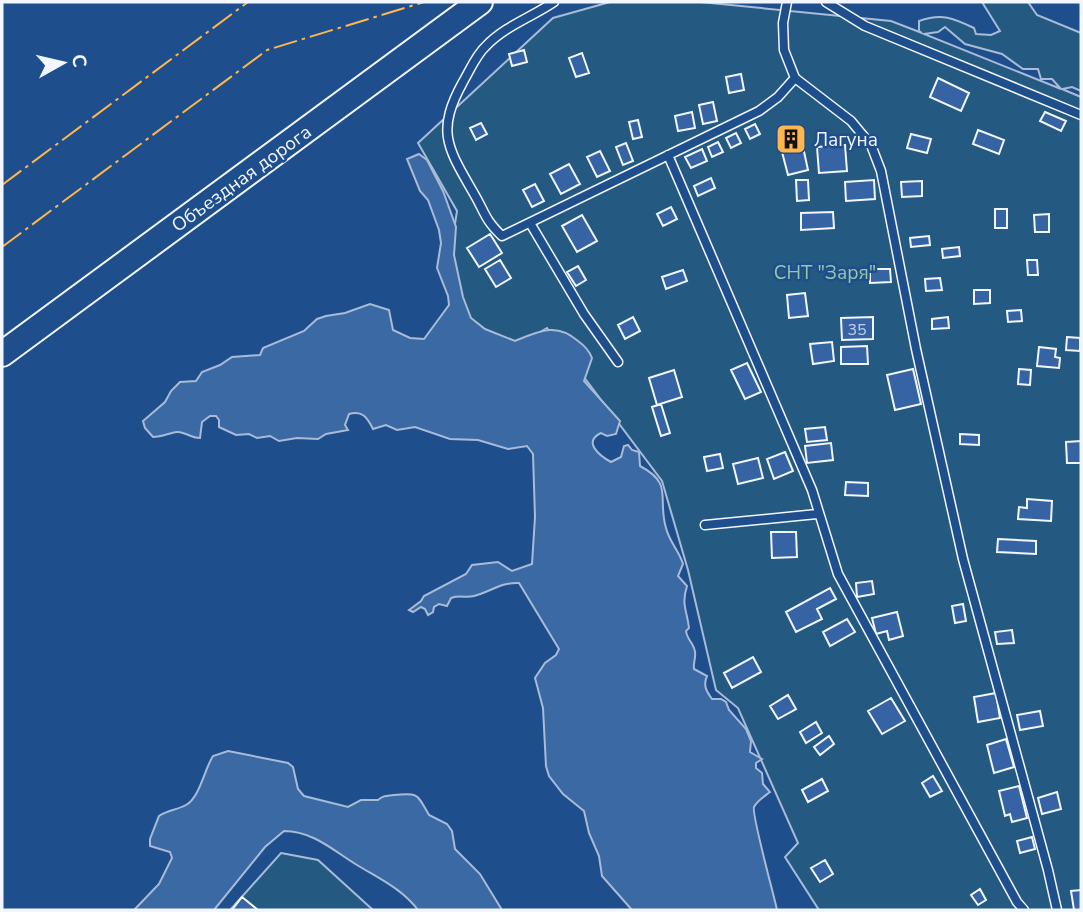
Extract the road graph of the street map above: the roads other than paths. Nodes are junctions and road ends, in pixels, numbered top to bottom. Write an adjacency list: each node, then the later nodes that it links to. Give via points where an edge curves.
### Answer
1 (480, 2): 9 (main road, Объездная дорога)
2 (554, 2): 8 (lane, via 484,47 454,99 447,127 456,163 488,222 502,236)
3 (787, 2): 5 (lane, via 785,50)
4 (826, 2): 6 (lane, via 865,26)
5 (795, 78): 7 (lane, via 760,111); 14 (lane, via 851,121 871,145 881,172 963,559)
6 (1081, 115)
7 (668, 155): 8 (lane); 11 (lane, via 812,490)
8 (530, 223): 10 (lane)
9 (2, 354)
10 (618, 362)
11 (817, 514): 12 (lane); 13 (lane, via 838,574)
12 (705, 525)
13 (1024, 910)
14 (1057, 910)

